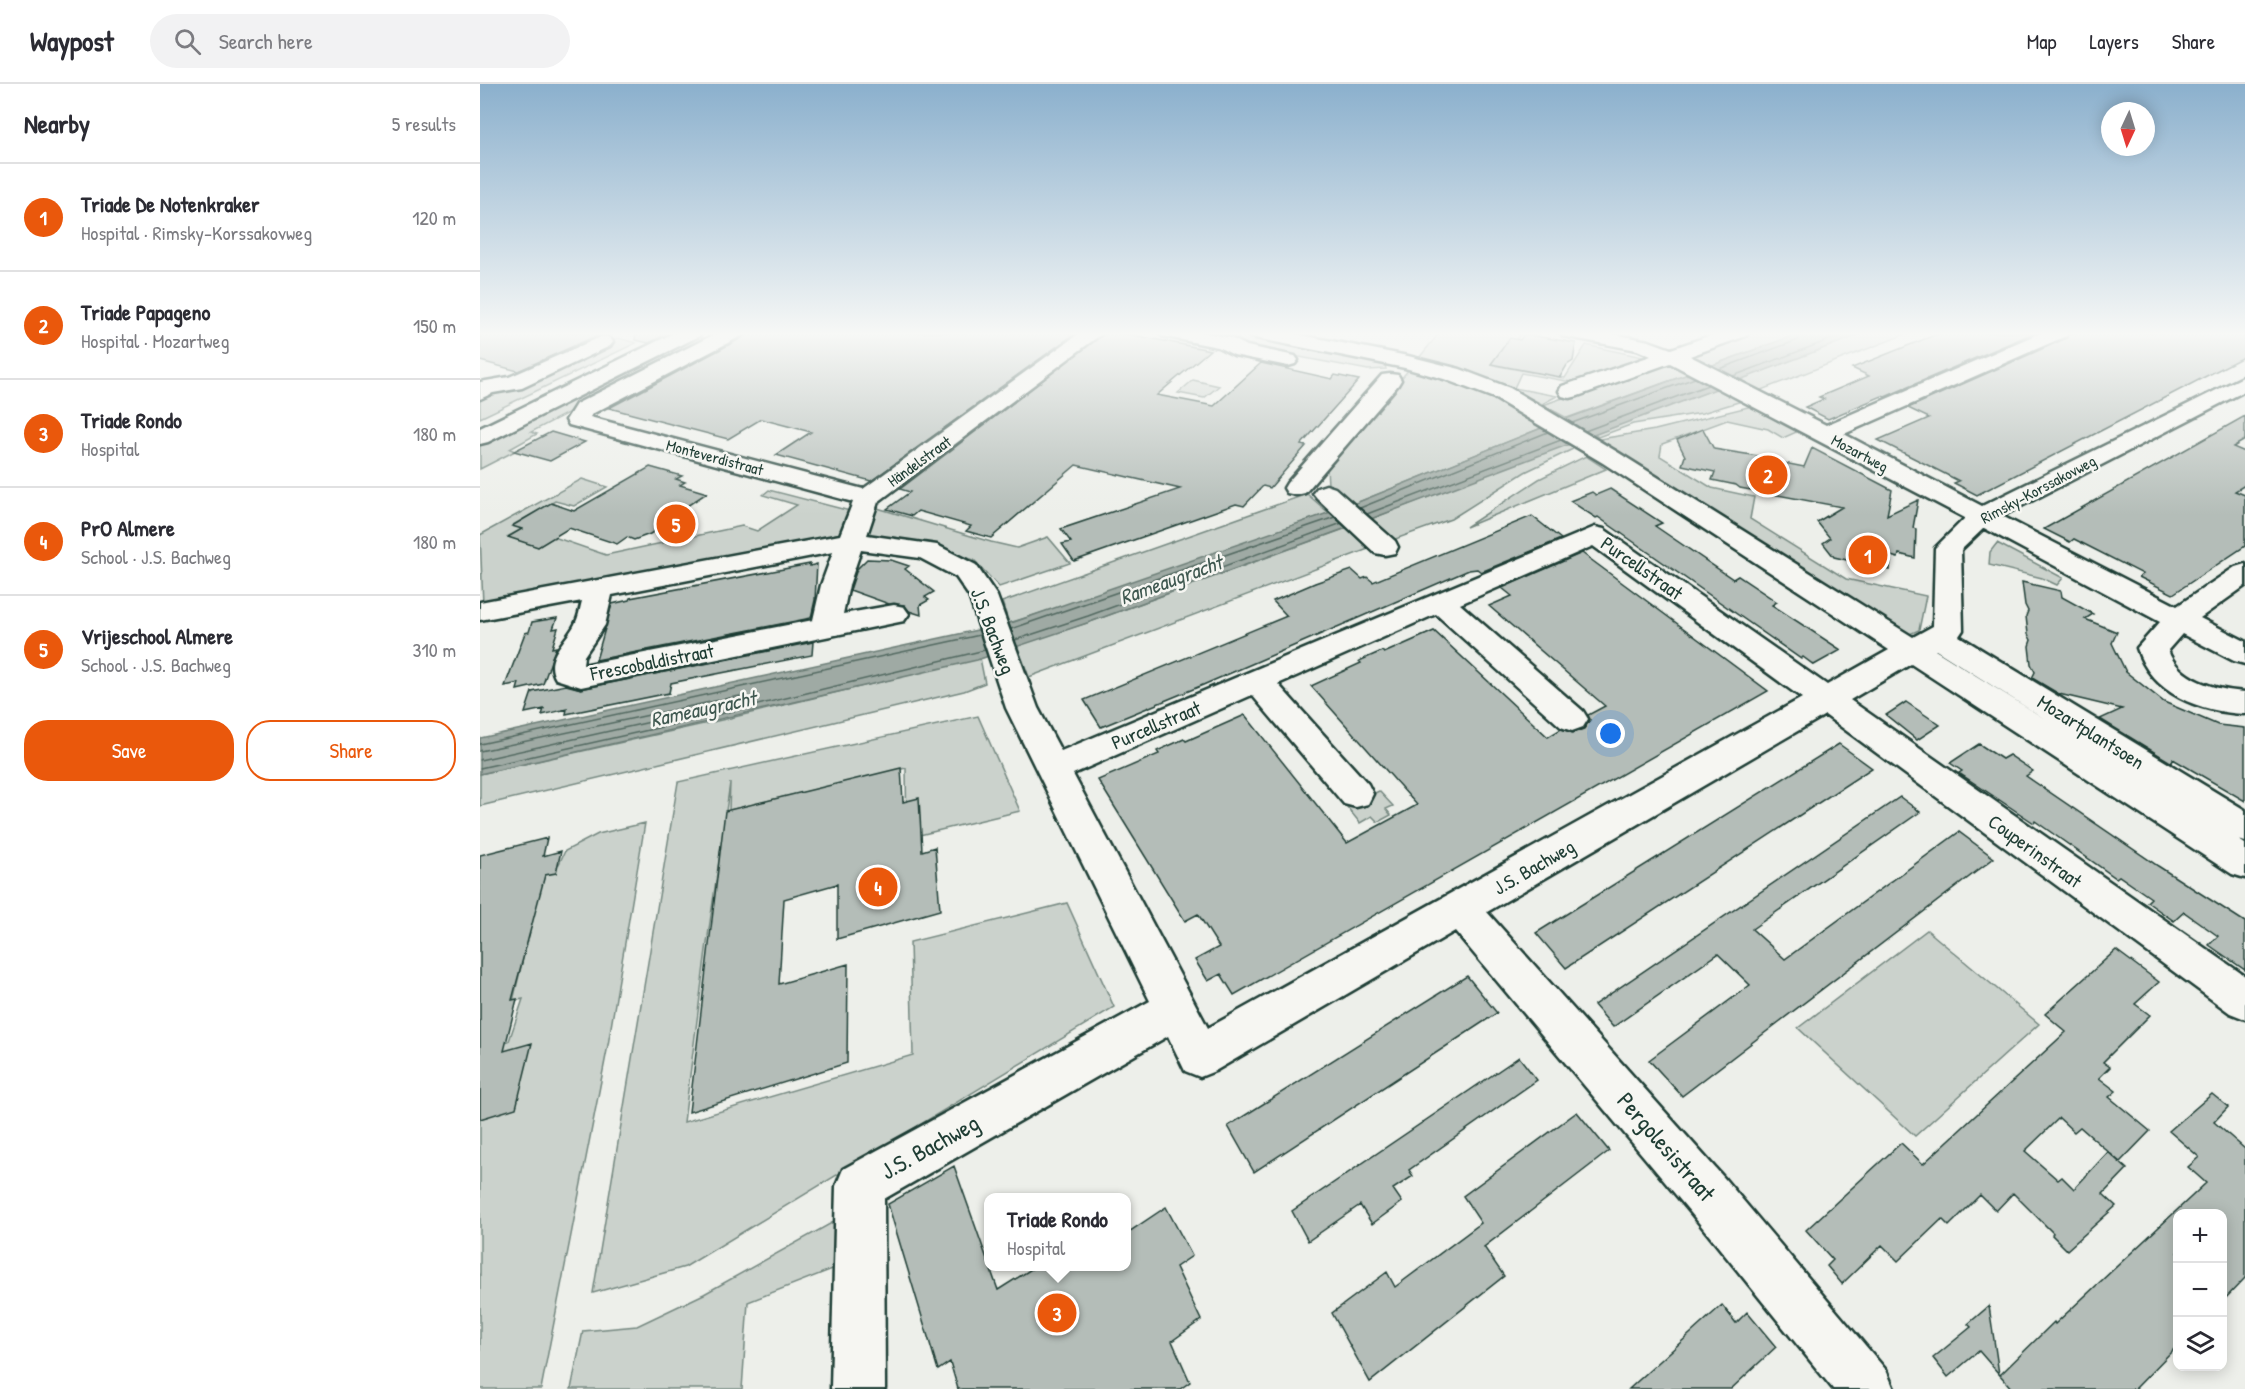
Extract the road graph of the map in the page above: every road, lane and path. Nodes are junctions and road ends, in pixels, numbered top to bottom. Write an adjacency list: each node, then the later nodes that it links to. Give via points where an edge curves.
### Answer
1 (544, 393): 10 (street)
2 (569, 393): 12 (street)
3 (616, 393): 15 (street, Monteverdistraat, via 584,409 577,420)
4 (1011, 393): 15 (street, Händelstraat)
5 (1369, 393): 13 (street)
6 (1502, 393): 26 (street)
7 (1745, 393): 11 (street, Mozartweg)
8 (1919, 393): 11 (street)
9 (2224, 393): 16 (street, Rimsky-Korssakovweg)
10 (480, 424)
11 (1824, 434): 16 (street, Mozartweg)
12 (480, 437)
13 (1296, 488)
14 (1326, 493): 17 (street)
15 (867, 498): 18 (street, Händelstraat)
16 (1982, 516): 24 (street); 26 (street, Rimsky-Korssakovweg, via 1948,548 1948,630)
17 (1377, 540)
18 (851, 541): 20 (street, J.S. Bachweg); 25 (street, via 835,585); 32 (street, J.S. Bachweg, via 927,551 966,571 983,596 1022,708)
19 (2245, 573): 24 (street)
20 (599, 590): 22 (street, J.S. Bachweg); 25 (street, Frescobaldistraat, via 591,625 568,655 567,672 581,676)
21 (1440, 602): 28 (street, Purcellstraat); 29 (street, Purcellstraat, via 1595,534); 31 (street)
22 (480, 611)
23 (894, 614): 25 (street, Frescobaldistraat)
24 (2180, 618): 27 (street); 30 (street, via 2152,648 2157,665 2186,688 2206,697)
25 (826, 627)
26 (1924, 643): 29 (street, J.S. Bachweg); 34 (street, Mozartplantsoen); 35 (street)
27 (2245, 654)
28 (1258, 681): 32 (street, Purcellstraat); 33 (street)
29 (1827, 698): 36 (street, J.S. Bachweg); 37 (street, Couperinstraat, via 2083,887)
30 (2245, 703)
31 (1572, 719)
32 (1053, 768): 38 (street, J.S. Bachweg)
33 (1356, 794)
34 (2245, 828)
35 (2245, 863)
36 (1461, 909): 38 (street, J.S. Bachweg, via 1200,1056); 40 (street, Pergolesistraat, via 1708,1196)
37 (2245, 1000)
38 (1176, 1009): 39 (street, J.S. Bachweg, via 860,1186)
39 (858, 1389)
40 (1867, 1389)

